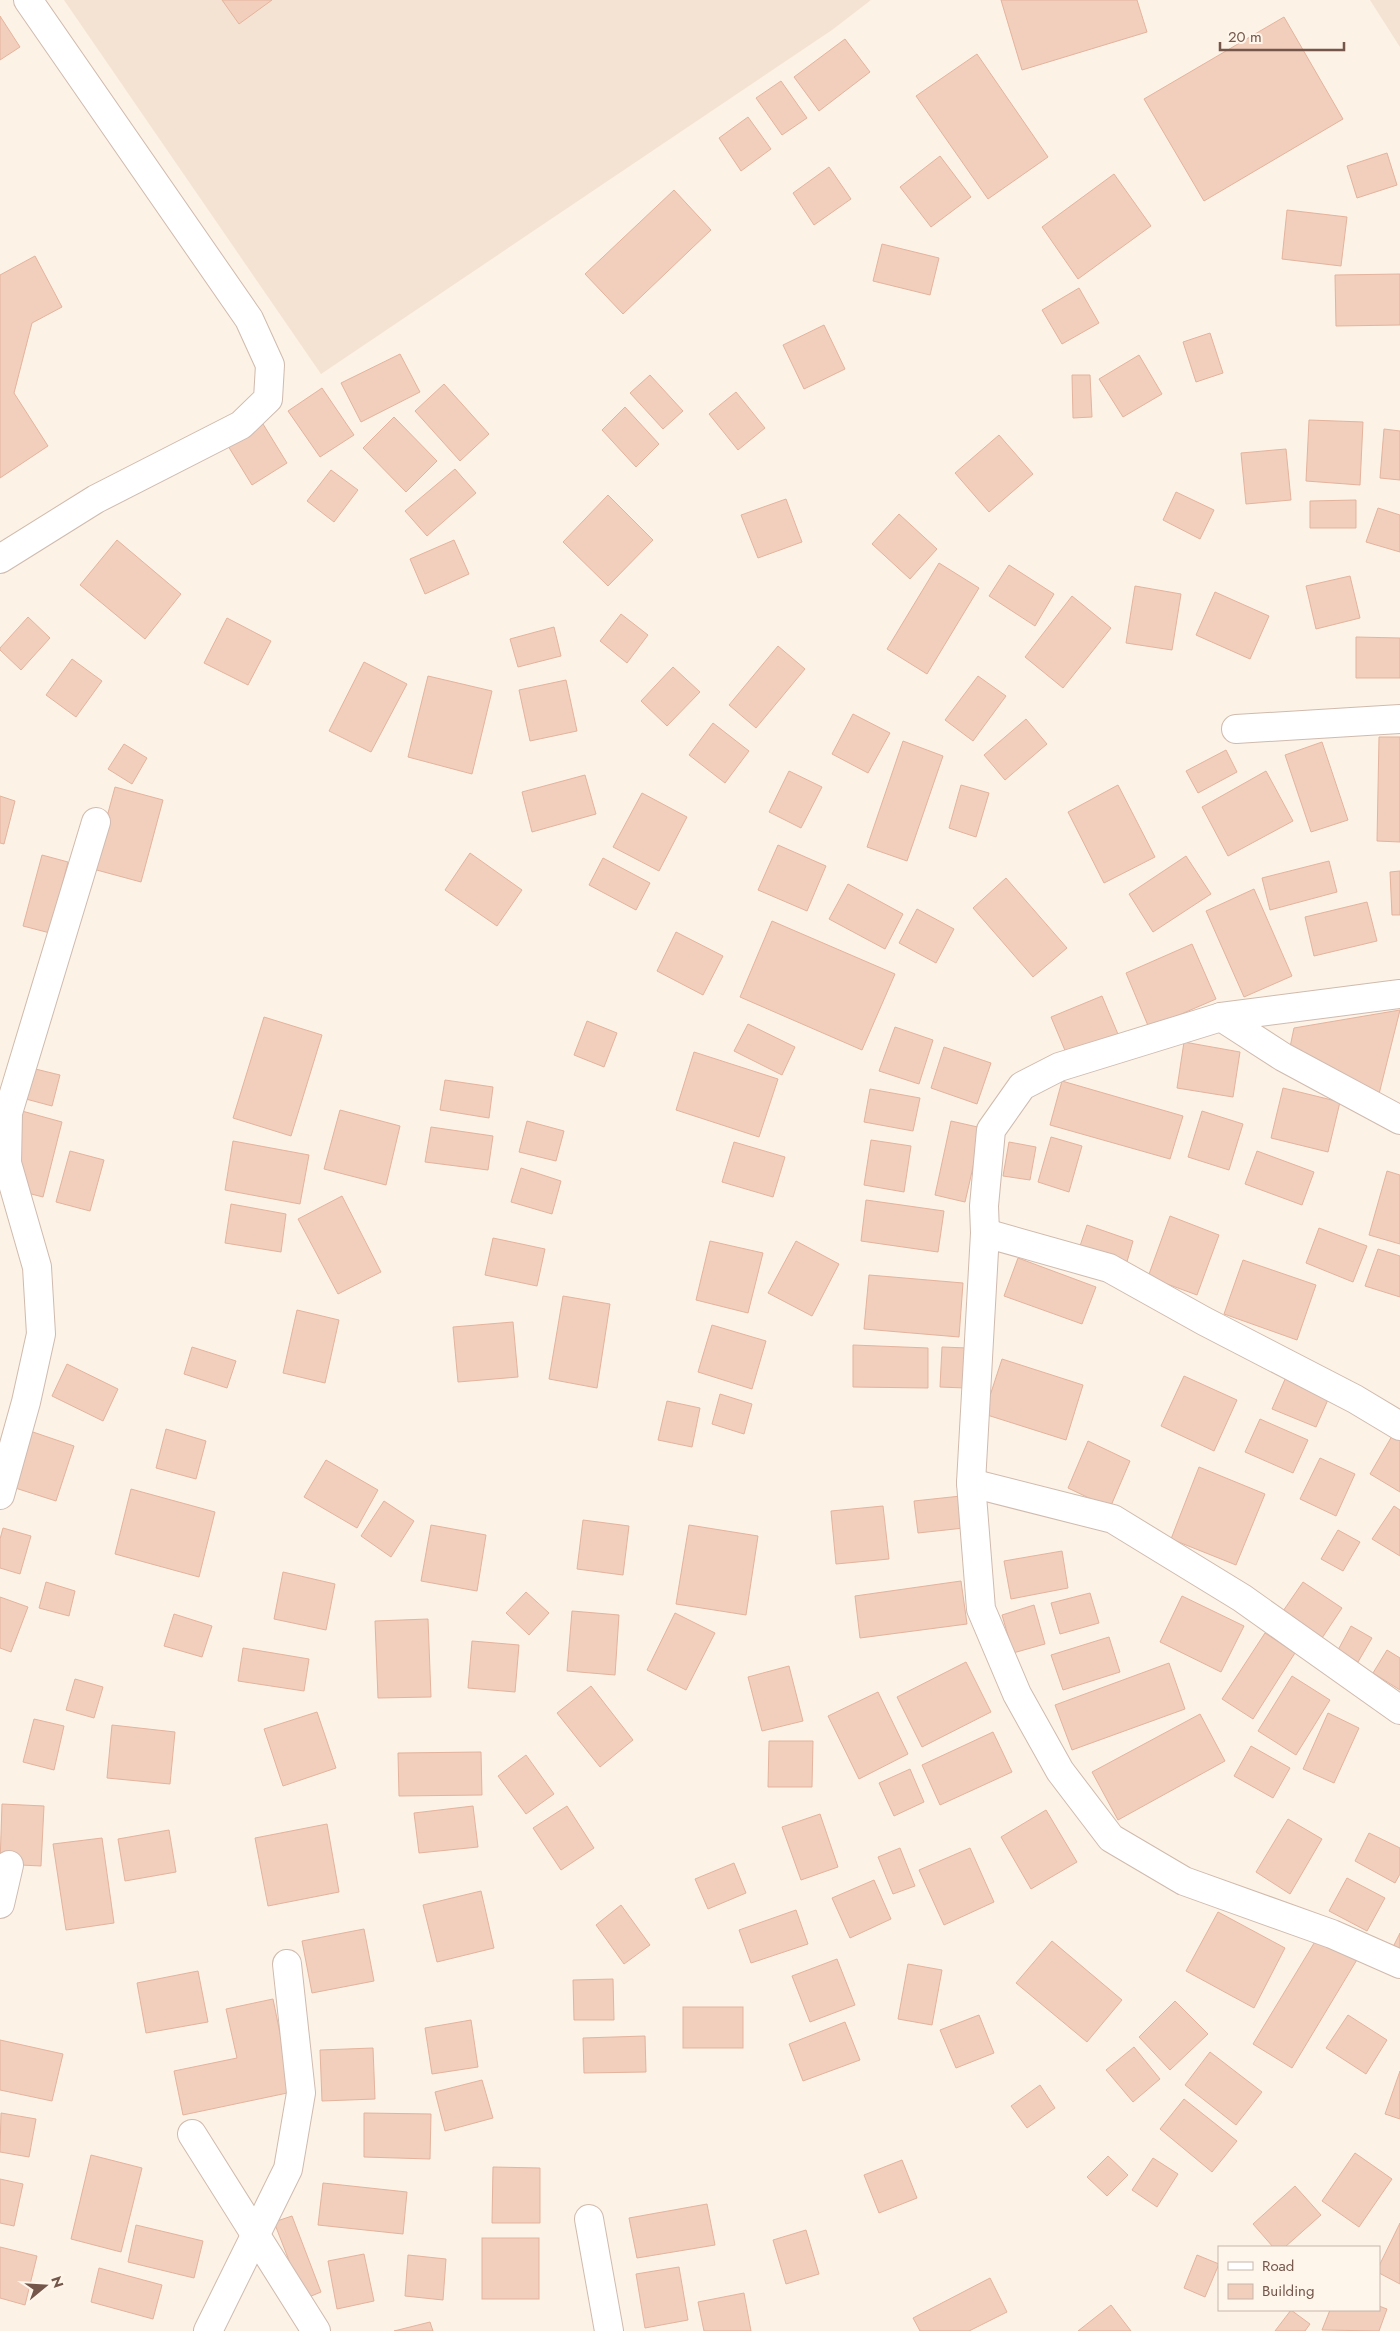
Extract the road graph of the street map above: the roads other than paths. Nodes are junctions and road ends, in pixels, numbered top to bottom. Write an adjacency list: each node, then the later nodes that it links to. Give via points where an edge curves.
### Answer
1 (28, 0): 2 (street, via 249,319 270,365 268,399 241,425 96,499)
2 (0, 558)
3 (1400, 719): 4 (street)
4 (1236, 729)
5 (96, 822): 12 (street, via 8,1113 7,1163 37,1267 42,1334)
6 (1400, 994): 7 (street)
7 (1221, 1018): 8 (street, via 1283,1057); 9 (street, via 1059,1067 1022,1086 992,1130 984,1206)
8 (1400, 1120)
9 (985, 1233): 10 (street, via 1110,1268); 11 (street)
10 (1400, 1426)
11 (971, 1483): 13 (street, via 1113,1519 1242,1598); 17 (street, via 981,1609 1017,1694 1060,1771 1111,1838 1184,1881 1332,1934)
12 (0, 1495)
13 (1400, 1710)
14 (9, 1865): 15 (street)
15 (0, 1904)
16 (287, 1964): 20 (street, via 301,2093 288,2169)
17 (1400, 1964)
18 (192, 2134): 20 (street)
19 (588, 2219): 23 (street)
20 (256, 2235): 21 (street); 22 (street)
21 (208, 2331)
22 (316, 2331)
23 (609, 2331)

